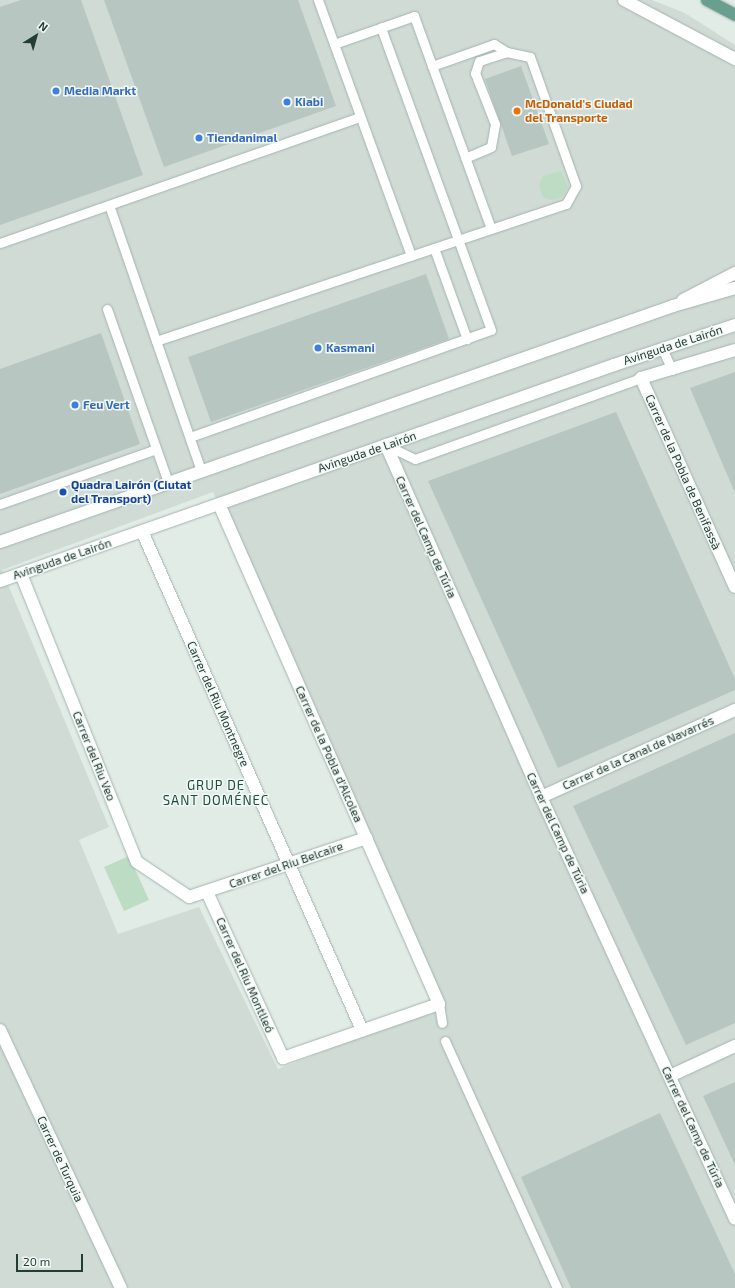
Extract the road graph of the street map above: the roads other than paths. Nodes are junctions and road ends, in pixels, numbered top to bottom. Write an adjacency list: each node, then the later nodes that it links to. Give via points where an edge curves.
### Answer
1 (318, 0): 6 (lane)
2 (624, 0): 8 (street)
3 (707, 0): 4 (main road)
4 (735, 15)
5 (381, 27): 6 (lane); 9 (lane, via 414,16); 14 (lane)
6 (334, 44): 10 (lane)
7 (507, 52): 9 (lane, via 494,44); 11 (lane, via 479,62 475,73 495,124 491,147); 13 (lane, via 530,57 576,186 566,204)
8 (735, 59)
9 (432, 66): 11 (lane)
10 (360, 117): 12 (lane); 17 (lane)
11 (465, 158): 13 (lane)
12 (109, 205): 15 (lane); 24 (lane)
13 (491, 229): 14 (lane)
14 (458, 240): 16 (lane); 23 (lane, via 491,330)
15 (0, 243)
16 (434, 248): 17 (lane); 23 (lane)
17 (411, 256): 24 (lane)
18 (735, 273): 20 (street)
19 (735, 288): 20 (street)
20 (673, 306): 32 (street)
21 (107, 308): 31 (lane)
22 (735, 325): 25 (street, Avinguda de Lairón)
23 (467, 339): 29 (lane)
24 (156, 341): 29 (lane)
25 (664, 350): 27 (lane); 30 (street, Avinguda de Lairón, via 614,364)
26 (735, 350): 27 (street, Avinguda de Lairón)
27 (672, 370): 28 (street, Avinguda de Lairón)
28 (641, 378): 30 (lane, via 415,459); 40 (street, Carrer de la Pobla de Benifassà)
29 (190, 437): 32 (lane)
30 (386, 445): 35 (street, Avinguda de Lairón); 42 (street, Carrer del Camp de Túria)
31 (156, 449): 33 (lane); 34 (lane)
32 (202, 470): 33 (street)
33 (168, 482): 37 (street)
34 (0, 504)
35 (219, 504): 36 (street, Avinguda de Lairón); 43 (street, Carrer de la Pobla d'Alcolea)
36 (142, 531): 38 (street, Avinguda de Lairón); 44 (street, Carrer del Riu Montnegre)
37 (0, 542)
38 (21, 574): 39 (street, Avinguda de Lairón); 45 (street, Carrer del Riu Veo, via 137,862 189,898)
39 (0, 581)
40 (735, 587)
41 (735, 710): 42 (street, Carrer de la Canal de Navarrés)
42 (540, 796): 52 (street, Carrer del Camp de Túria)
43 (366, 838): 44 (street, Carrer del Riu Belcaire); 46 (street, Carrer de la Pobla d'Alcolea)
44 (289, 864): 45 (street, Carrer del Riu Belcaire); 49 (street, Carrer del Riu Montnegre)
45 (207, 892): 49 (street, Carrer del Riu Montlleó, via 283,1058)
46 (439, 1004): 47 (lane); 49 (street)
47 (442, 1023)
48 (0, 1030): 54 (street, Carrer de Turquia)
49 (362, 1030)
50 (445, 1041): 55 (lane)
51 (735, 1046): 52 (street)
52 (670, 1076): 53 (street, Carrer del Camp de Túria)
53 (735, 1218)
54 (121, 1288)
55 (557, 1288)

